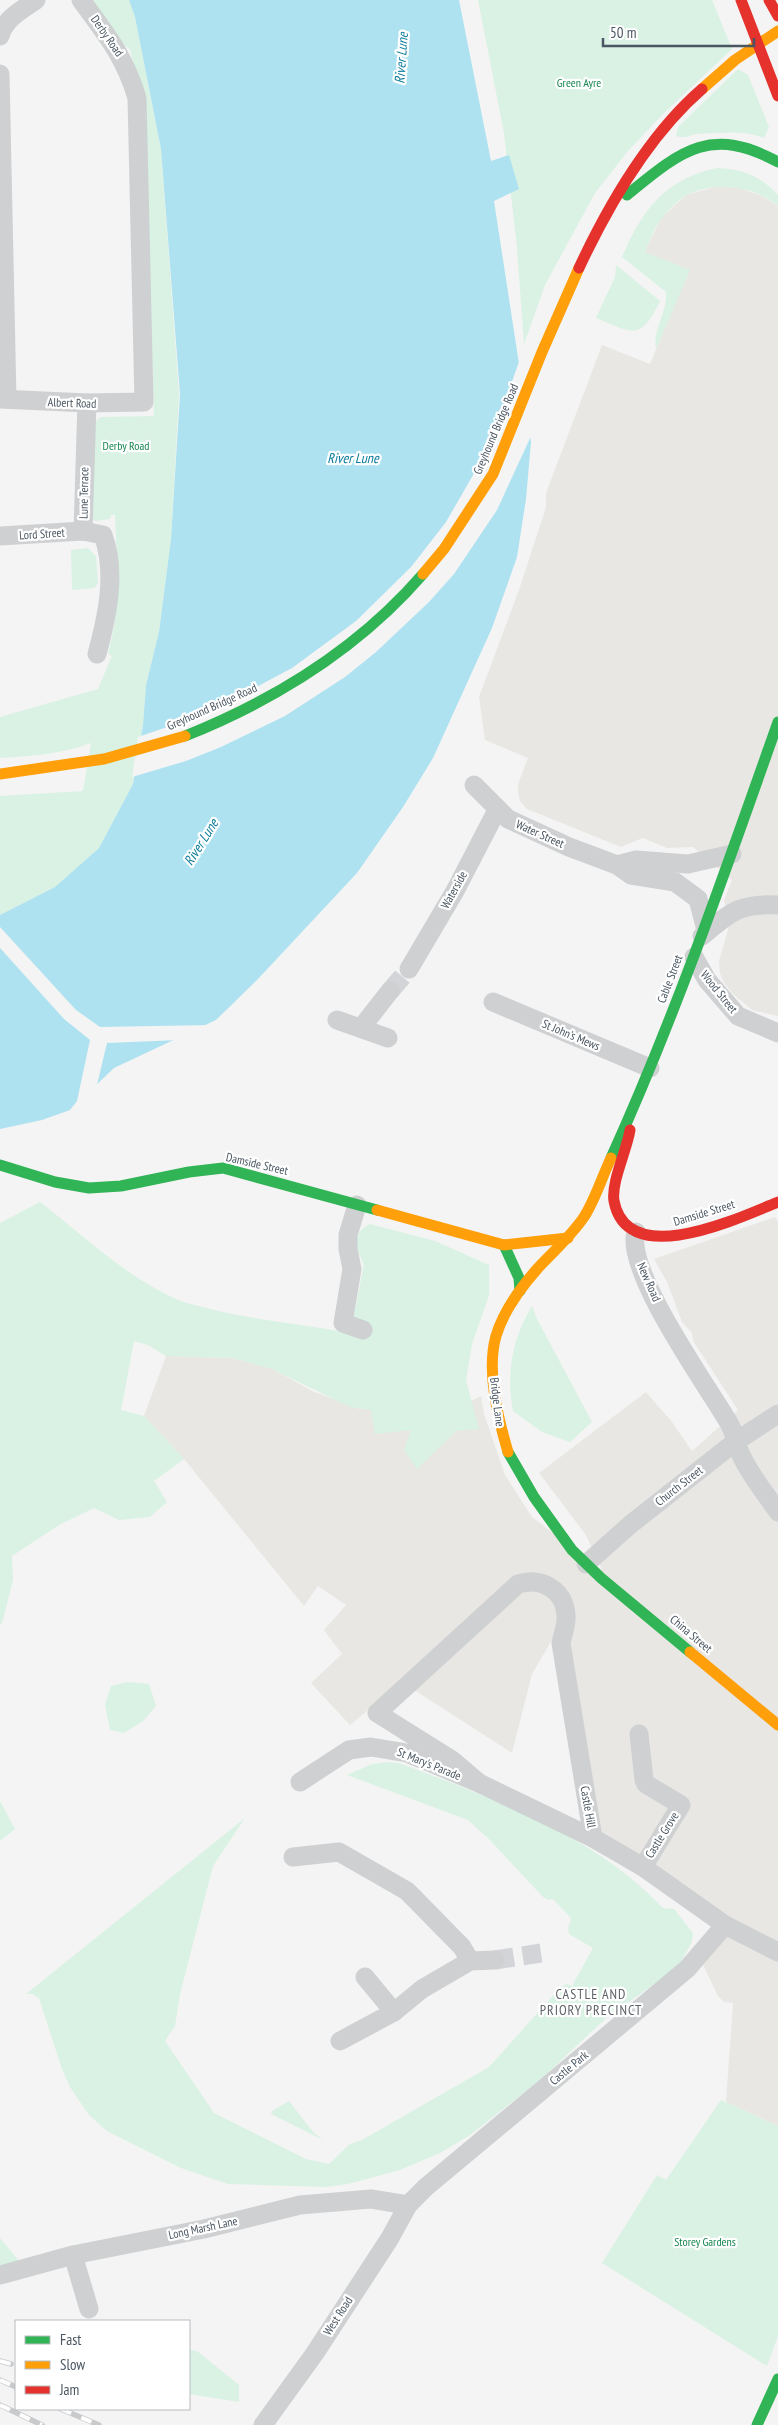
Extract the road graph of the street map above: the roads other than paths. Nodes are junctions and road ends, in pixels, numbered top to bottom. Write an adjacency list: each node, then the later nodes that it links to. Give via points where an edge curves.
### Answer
1 (36, 0): 7 (street, via 11,18)
2 (81, 0): 14 (street, Derby Road, via 120,54 137,98)
3 (741, 0): 8 (main road)
4 (769, 0): 5 (main road)
5 (778, 16)
6 (778, 31): 8 (main road, Greyhound Bridge Road)
7 (0, 36)
8 (756, 43): 10 (main road); 12 (main road, Greyhound Bridge Road, via 727,65 678,112 630,175)
9 (0, 74): 13 (street)
10 (778, 96)
11 (778, 162): 12 (main road, via 762,151 741,145 703,145 668,161)
12 (612, 207): 20 (main road, Greyhound Bridge Road, via 587,249 494,472 462,526 413,587 344,648 270,696 224,720 120,756)
13 (4, 399): 15 (street, Albert Road)
14 (144, 402): 15 (street, Albert Road)
15 (87, 403): 16 (street, Lune Terrace)
16 (83, 531): 17 (street, Lord Street); 18 (street, Lune Terrace, via 103,535 107,546 107,619)
17 (0, 536)
18 (97, 654)
19 (778, 722): 23 (main road, Cable Street)
20 (0, 774)
21 (474, 785): 22 (street, Water Street)
22 (496, 810): 24 (street, Water Street, via 521,826); 28 (street, Waterside, via 455,891)
23 (732, 854): 24 (street, via 688,864 636,860); 26 (main road, Cable Street)
24 (617, 865): 26 (street, Water Street, via 631,875 676,882 698,898)
25 (778, 905): 26 (street, via 743,907)
26 (702, 932): 27 (main road, Cable Street)
27 (694, 958): 33 (street, Wood Street, via 707,980 738,1016); 35 (main road, Cable Street)
28 (409, 969)
29 (390, 991): 32 (street)
30 (493, 1002): 35 (street, St John's Mews)
31 (337, 1020): 32 (street)
32 (362, 1028): 34 (street)
33 (778, 1033)
34 (388, 1038)
35 (650, 1068): 36 (main road, Cable Street)
36 (631, 1113): 40 (main road, via 626,1153 614,1200 622,1219); 41 (main road, Cable Street, via 590,1206)
37 (0, 1165): 39 (main road, Damside Street, via 59,1185 90,1188 223,1168)
38 (778, 1202): 40 (main road, Damside Street, via 687,1234 660,1237)
39 (357, 1205): 42 (main road, Damside Street); 44 (street, via 348,1235 352,1269 343,1324)
40 (636, 1232): 46 (street, New Road, via 634,1246 646,1281 687,1357 731,1426)
41 (568, 1238): 42 (main road, Damside Street); 43 (main road, Bridge Lane)
42 (504, 1245): 43 (main road, via 519,1278)
43 (520, 1291): 48 (main road, Bridge Lane, via 496,1336 492,1366 501,1434 520,1477 572,1550)
44 (363, 1330)
45 (778, 1414): 46 (street, Church Street)
46 (735, 1442): 47 (street, New Road, via 741,1457); 48 (street, Church Street)
47 (778, 1512)
48 (586, 1564): 50 (main road, China Street)
49 (531, 1580): 53 (street, St Mary's Parade, via 518,1584 377,1713 452,1760); 54 (street, Castle Hill, via 545,1583 554,1590 562,1600 566,1615 561,1642)
50 (778, 1725)
51 (639, 1734): 56 (street, Castle Grove, via 646,1784 681,1805)
52 (300, 1782): 53 (street, St Mary's Parade, via 349,1750 371,1746 391,1749)
53 (479, 1784): 54 (street, St Mary's Parade)
54 (593, 1838): 56 (street, Castle Hill)
55 (293, 1857): 60 (street, via 339,1852 407,1891 462,1947)
56 (643, 1867): 57 (street, Castle Hill)
57 (725, 1925): 58 (street, Castle Hill); 64 (street, Castle Park, via 687,1969)
58 (778, 1952)
59 (495, 1960): 60 (street)
60 (470, 1961): 62 (street, via 422,1989)
61 (365, 1978): 62 (street)
62 (394, 2012): 63 (street)
63 (340, 2041)
64 (408, 2205): 65 (street, Long Marsh Lane, via 372,2199 300,2205 204,2229); 69 (street, West Road, via 315,2353)
65 (73, 2255): 66 (street, Long Marsh Lane); 67 (street)
66 (0, 2275)
67 (89, 2309)
68 (778, 2379): 70 (main road)
69 (265, 2423)
70 (757, 2425)

